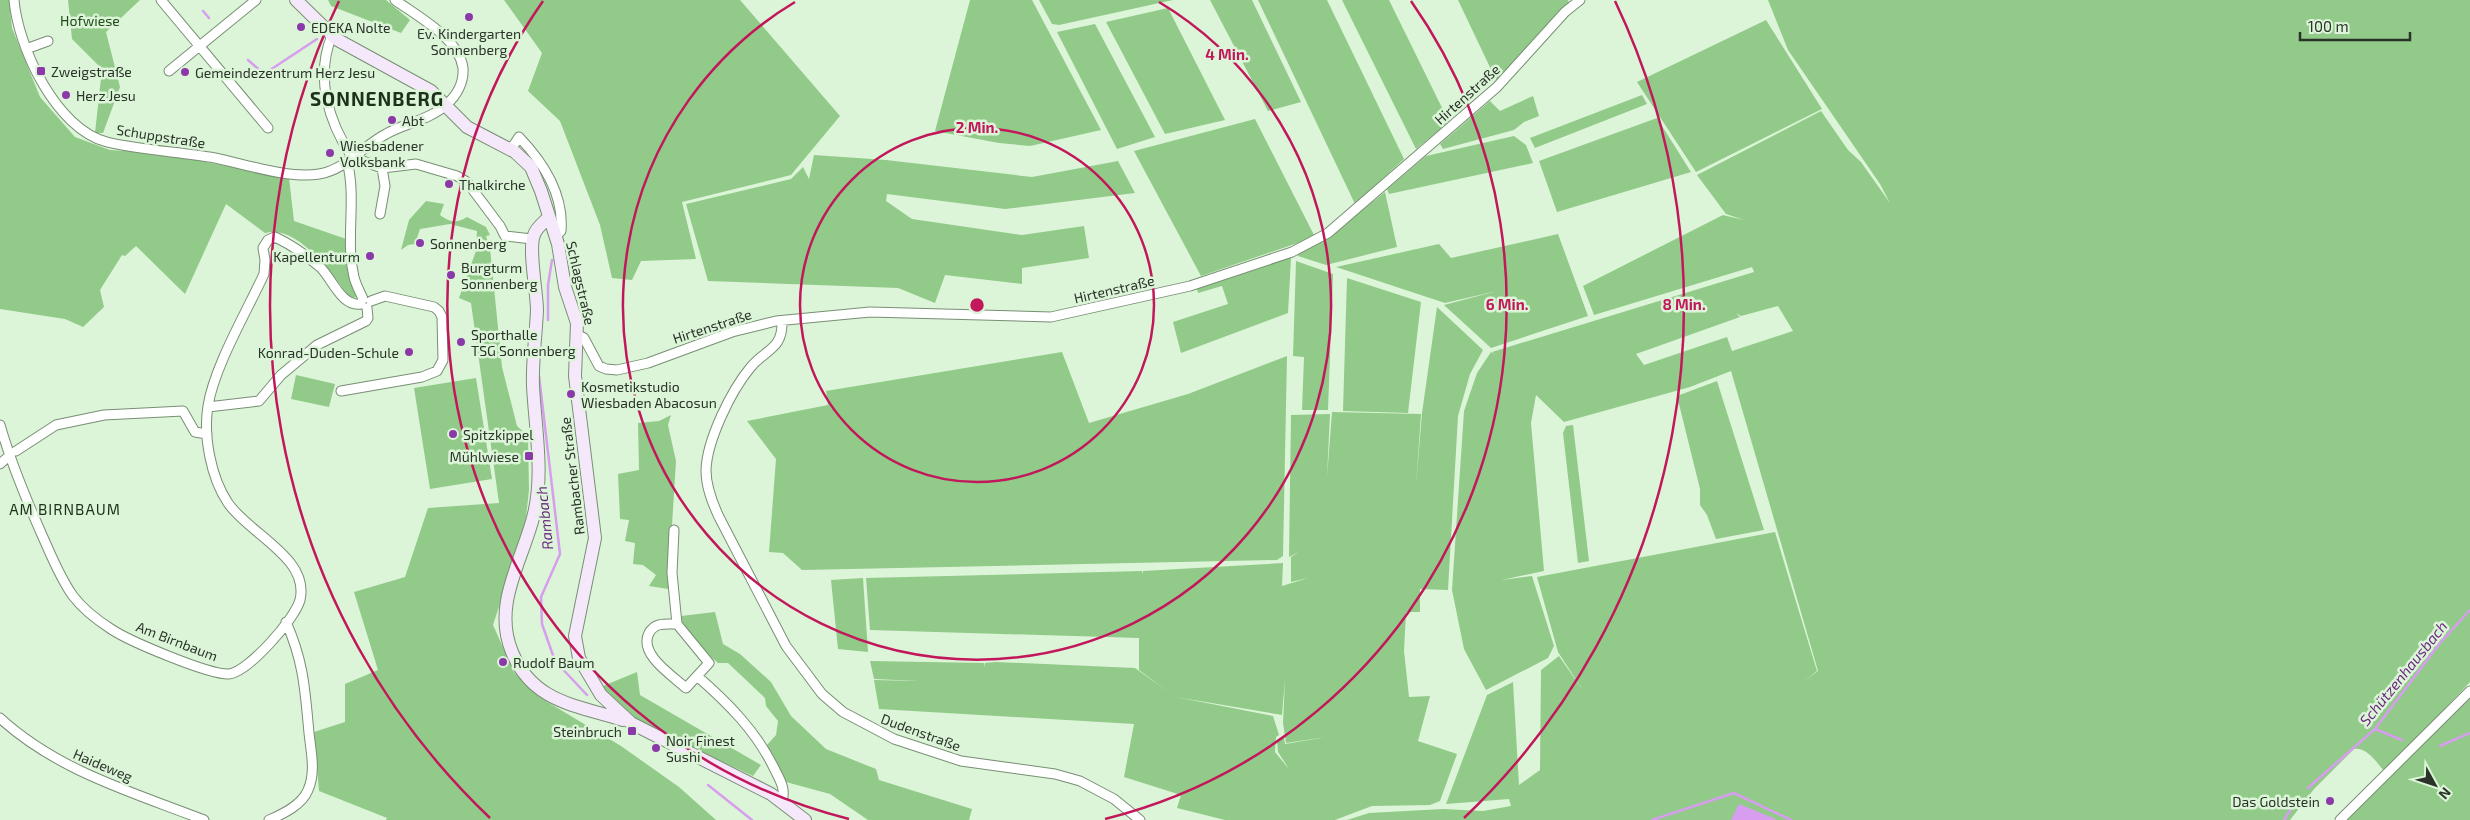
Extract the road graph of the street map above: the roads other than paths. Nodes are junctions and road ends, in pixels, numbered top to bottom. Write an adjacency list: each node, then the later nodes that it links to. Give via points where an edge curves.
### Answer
1 (14, 0): 10 (street, Schuppstraße)
2 (161, 0): 9 (street)
3 (256, 0): 9 (street)
4 (296, 0): 7 (main road, Schlagstraße)
5 (395, 0): 12 (street, via 430,24 459,57 461,82)
6 (1580, 0): 22 (street, Hirtenstraße, via 1565,12 1497,88 1328,233 1292,252 1190,286 1050,317 870,312)
7 (332, 36): 12 (main road, Schlagstraße, via 428,89); 15 (street, via 322,80 326,102)
8 (48, 41): 10 (street)
9 (199, 46): 11 (street); 13 (street)
10 (26, 49): 15 (street, Schuppstraße, via 62,111 85,131 106,142 183,152 291,174 324,173)
11 (169, 71)
12 (446, 105): 14 (main road, Schlagstraße, via 472,130); 15 (street, Schuppstraße, via 434,114 385,134)
13 (268, 128)
14 (511, 150): 18 (main road, Schlagstraße, via 523,158 533,172); 19 (street, via 518,137 538,158 549,177 561,216 561,231)
15 (349, 159): 16 (street); 21 (street, via 354,278)
16 (382, 168): 17 (street, via 385,186); 20 (street, via 416,164 457,176 467,182 505,236)
17 (380, 214)
18 (548, 218): 19 (main road, Schlagstraße); 20 (main road)
19 (555, 237): 23 (main road, Schlagstraße)
20 (532, 239): 36 (main road, via 537,302 533,368 538,491 531,525 506,601 506,628 517,662 534,684 557,700)
21 (366, 303): 24 (street, via 385,296 436,309 442,317 443,360 437,371 422,377); 25 (street, via 366,321 317,345 281,375 259,401); 25 (street, Am Birnbaum, via 355,305 348,300 322,269 302,252 275,237 268,240 263,248 264,274 214,383)
22 (782, 321): 23 (street, Hirtenstraße, via 732,332 617,370 599,366 584,338); 43 (street, Dudenstraße, via 779,342 750,368 735,391 716,432 707,464 710,497 786,646 822,694 843,712 894,739 961,761 1055,774 1080,781 1114,799)
23 (578, 335): 35 (main road, Rambacher Straße, via 574,355 575,376 595,538 575,642 579,658)
24 (341, 391)
25 (208, 407): 27 (street, Am Birnbaum)
26 (0, 425): 28 (street, Am Birnbaum)
27 (207, 434): 28 (street, via 195,432 183,411 104,416 56,425); 31 (street, Am Birnbaum, via 216,478 229,504 293,565 300,577 300,602)
28 (13, 454): 29 (street); 31 (street, Am Birnbaum, via 53,560 73,596 93,617 113,630 202,668 226,674 239,672 252,661)
29 (0, 464)
30 (674, 530): 32 (street, via 673,581)
31 (286, 622): 41 (street, via 296,644 306,688 313,774 308,792 299,802)
32 (677, 624): 33 (street, via 709,663); 33 (street, via 661,624 654,628 647,639 649,652 686,688)
33 (697, 676): 39 (street, via 722,698 764,746 784,787)
34 (2470, 691): 44 (street)
35 (601, 695): 36 (main road); 38 (main road, Rambacher Straße)
36 (591, 710): 38 (main road)
37 (0, 718): 40 (street, Haideweg, via 25,739 75,770)
38 (631, 723): 39 (main road, Rambacher Straße)
39 (782, 801): 42 (main road, Rambacher Straße)
40 (204, 820)
41 (270, 820)
42 (804, 820)
43 (1140, 820)
44 (2340, 820)

